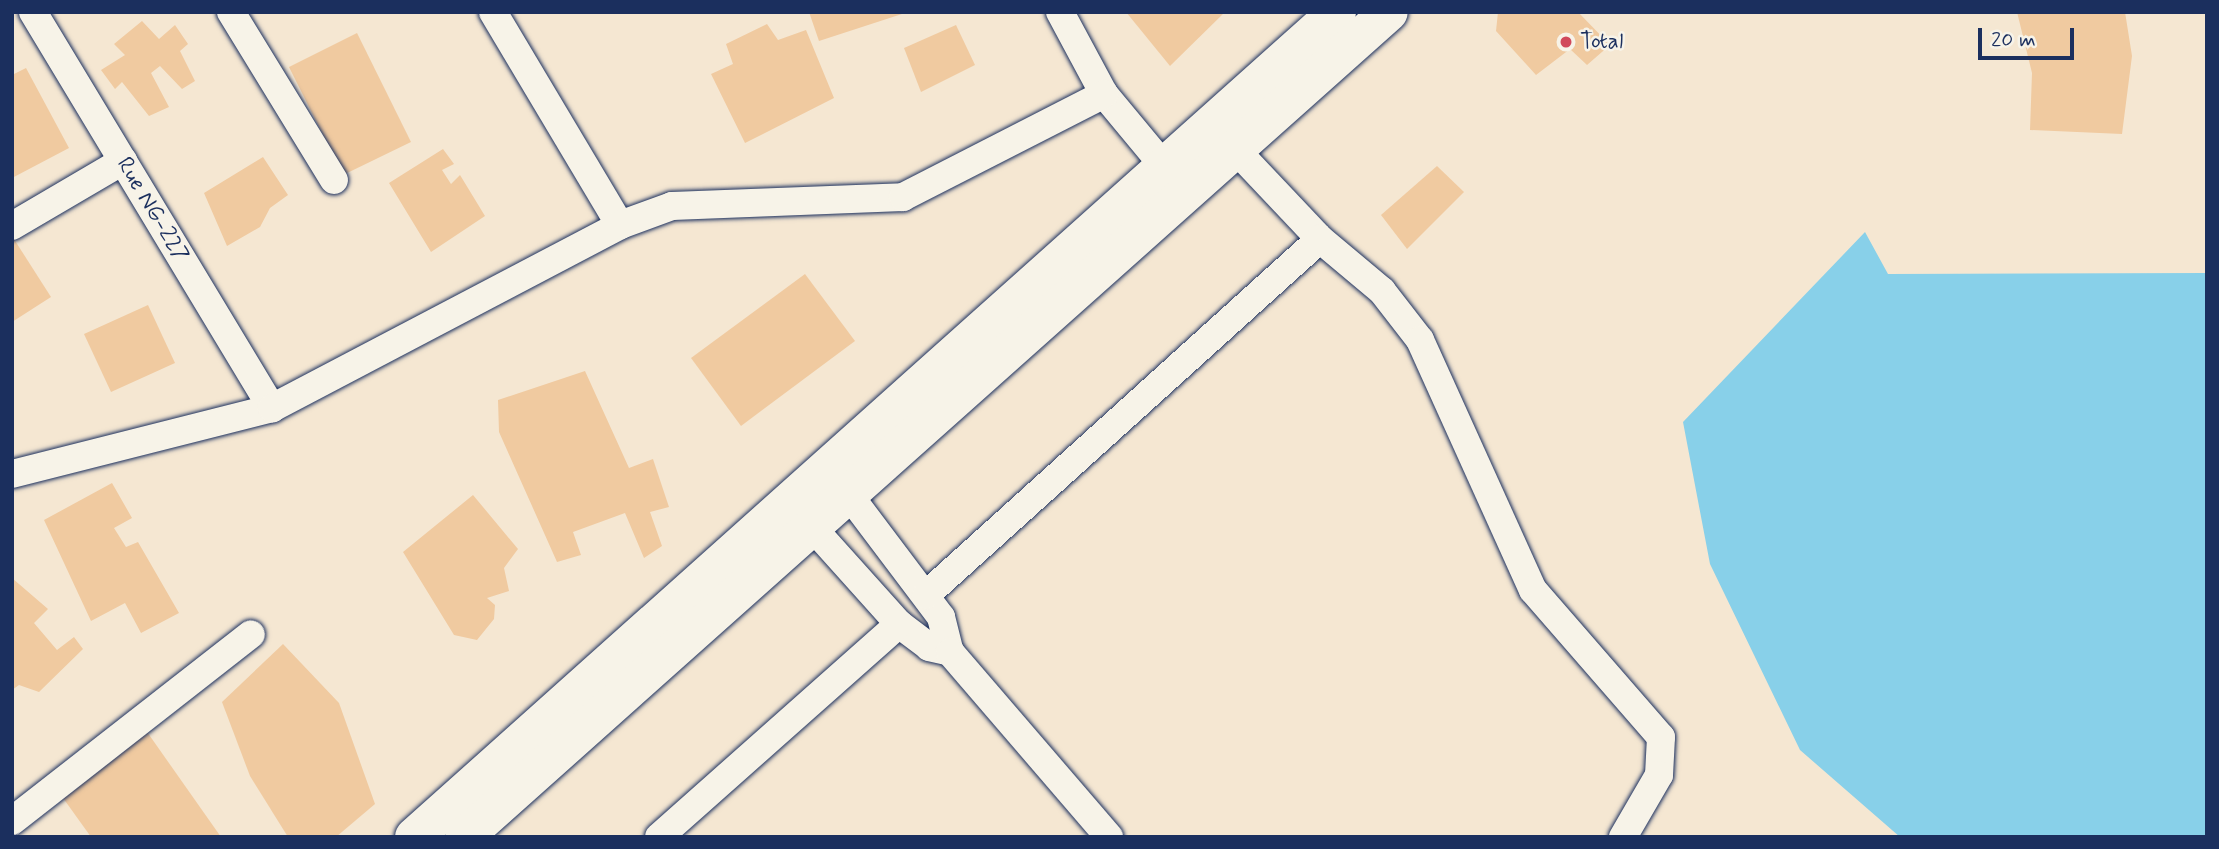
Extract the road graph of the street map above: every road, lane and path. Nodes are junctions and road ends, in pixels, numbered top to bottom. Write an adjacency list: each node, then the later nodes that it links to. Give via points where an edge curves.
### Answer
1 (33, 12): 9 (street, Rue NG-227)
2 (231, 12): 11 (street)
3 (493, 12): 12 (street)
4 (1060, 12): 7 (street)
5 (1337, 12): 10 (highway)
6 (1389, 12): 8 (highway)
7 (1104, 94): 10 (street); 12 (street, via 903,197 672,206)
8 (1235, 149): 14 (street); 17 (highway)
9 (123, 161): 13 (street); 15 (street, Rue NG-227)
10 (1163, 165): 24 (highway)
11 (334, 180)
12 (620, 225): 15 (street)
13 (12, 226)
14 (1320, 239): 19 (street); 28 (street, via 1382,291 1420,340 1533,590 1661,737 1660,775)
15 (272, 408): 16 (street)
16 (12, 474)
17 (849, 495): 18 (highway); 19 (street)
18 (812, 527): 20 (street); 25 (highway)
19 (926, 595): 22 (street, via 942,617)
20 (899, 624): 22 (street, via 929,647); 26 (street)
21 (251, 634): 23 (street)
22 (950, 652): 27 (street)
23 (12, 821)
24 (414, 837)
25 (464, 837)
26 (659, 837)
27 (1109, 837)
28 (1623, 837)

